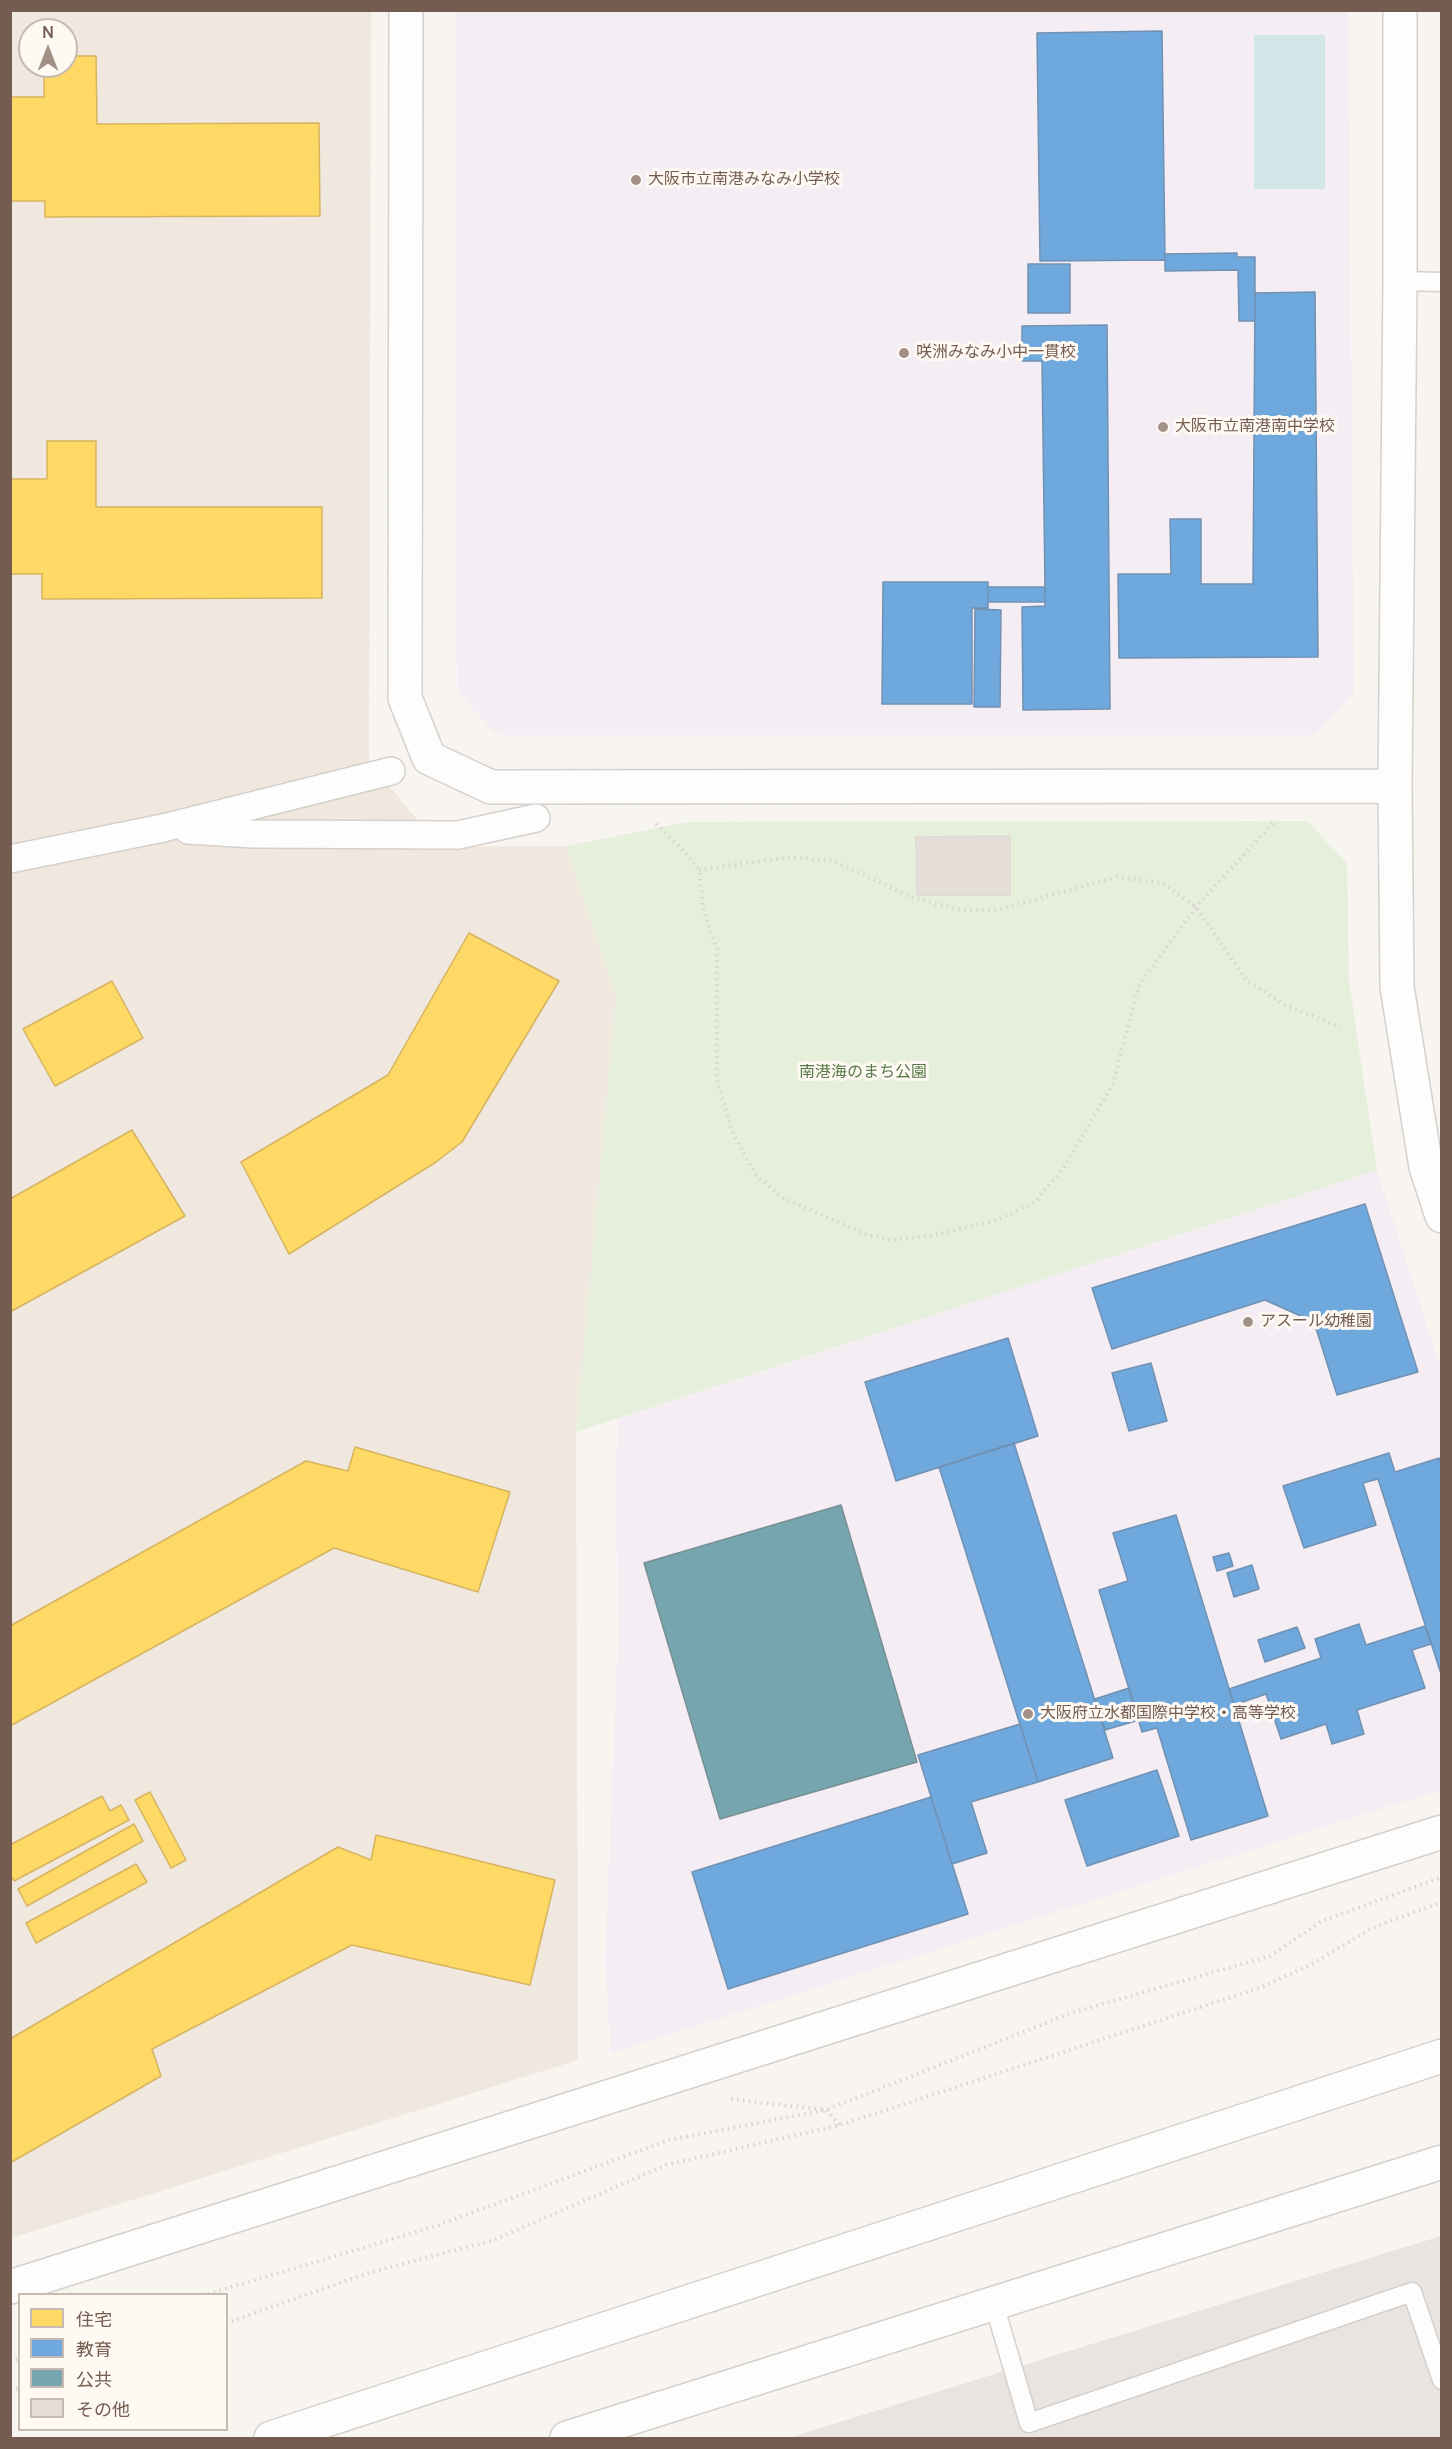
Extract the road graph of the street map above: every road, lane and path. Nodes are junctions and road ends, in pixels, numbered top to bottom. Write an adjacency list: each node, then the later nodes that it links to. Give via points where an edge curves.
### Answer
1 (406, 10): 6 (street, via 405,698 429,758 491,787)
2 (1400, 10): 3 (street)
3 (1400, 281): 4 (lane); 6 (street)
4 (1442, 282)
5 (391, 771): 10 (street)
6 (1395, 786): 15 (street, via 1397,987 1426,1167)
7 (537, 818): 10 (street, via 458,835 253,834)
8 (1275, 821): 13 (path)
9 (654, 822): 12 (path)
10 (163, 828): 11 (street)
11 (10, 859)
12 (699, 870): 13 (path, via 790,857 834,861 911,897 956,909 978,910 1000,909 1117,877 1162,883); 13 (path, via 704,913 717,949 717,1080 732,1131 755,1174 781,1197 865,1234 894,1240 998,1220 1035,1202 1065,1166 1113,1084 1138,987)
13 (1196, 907): 14 (path, via 1246,981 1285,1005)
14 (1341, 1027)
15 (1442, 1216)
16 (1442, 1832): 24 (street)
17 (1442, 1877): 21 (path, via 1323,1922 1270,1956 1071,2013)
18 (1442, 1902): 22 (path, via 1372,1928 1314,1963 1262,1987)
19 (1442, 2056): 29 (street)
20 (720, 2097): 21 (path)
21 (826, 2110): 22 (path); 25 (path, via 669,2140 436,2226)
22 (840, 2125): 27 (path, via 666,2164 494,2240 368,2273)
23 (1442, 2162): 26 (street)
24 (10, 2287)
25 (215, 2293)
26 (994, 2304): 28 (lane, via 1029,2423 1412,2292); 30 (street)
27 (228, 2322)
28 (1442, 2380)
29 (272, 2439)
30 (567, 2439)

